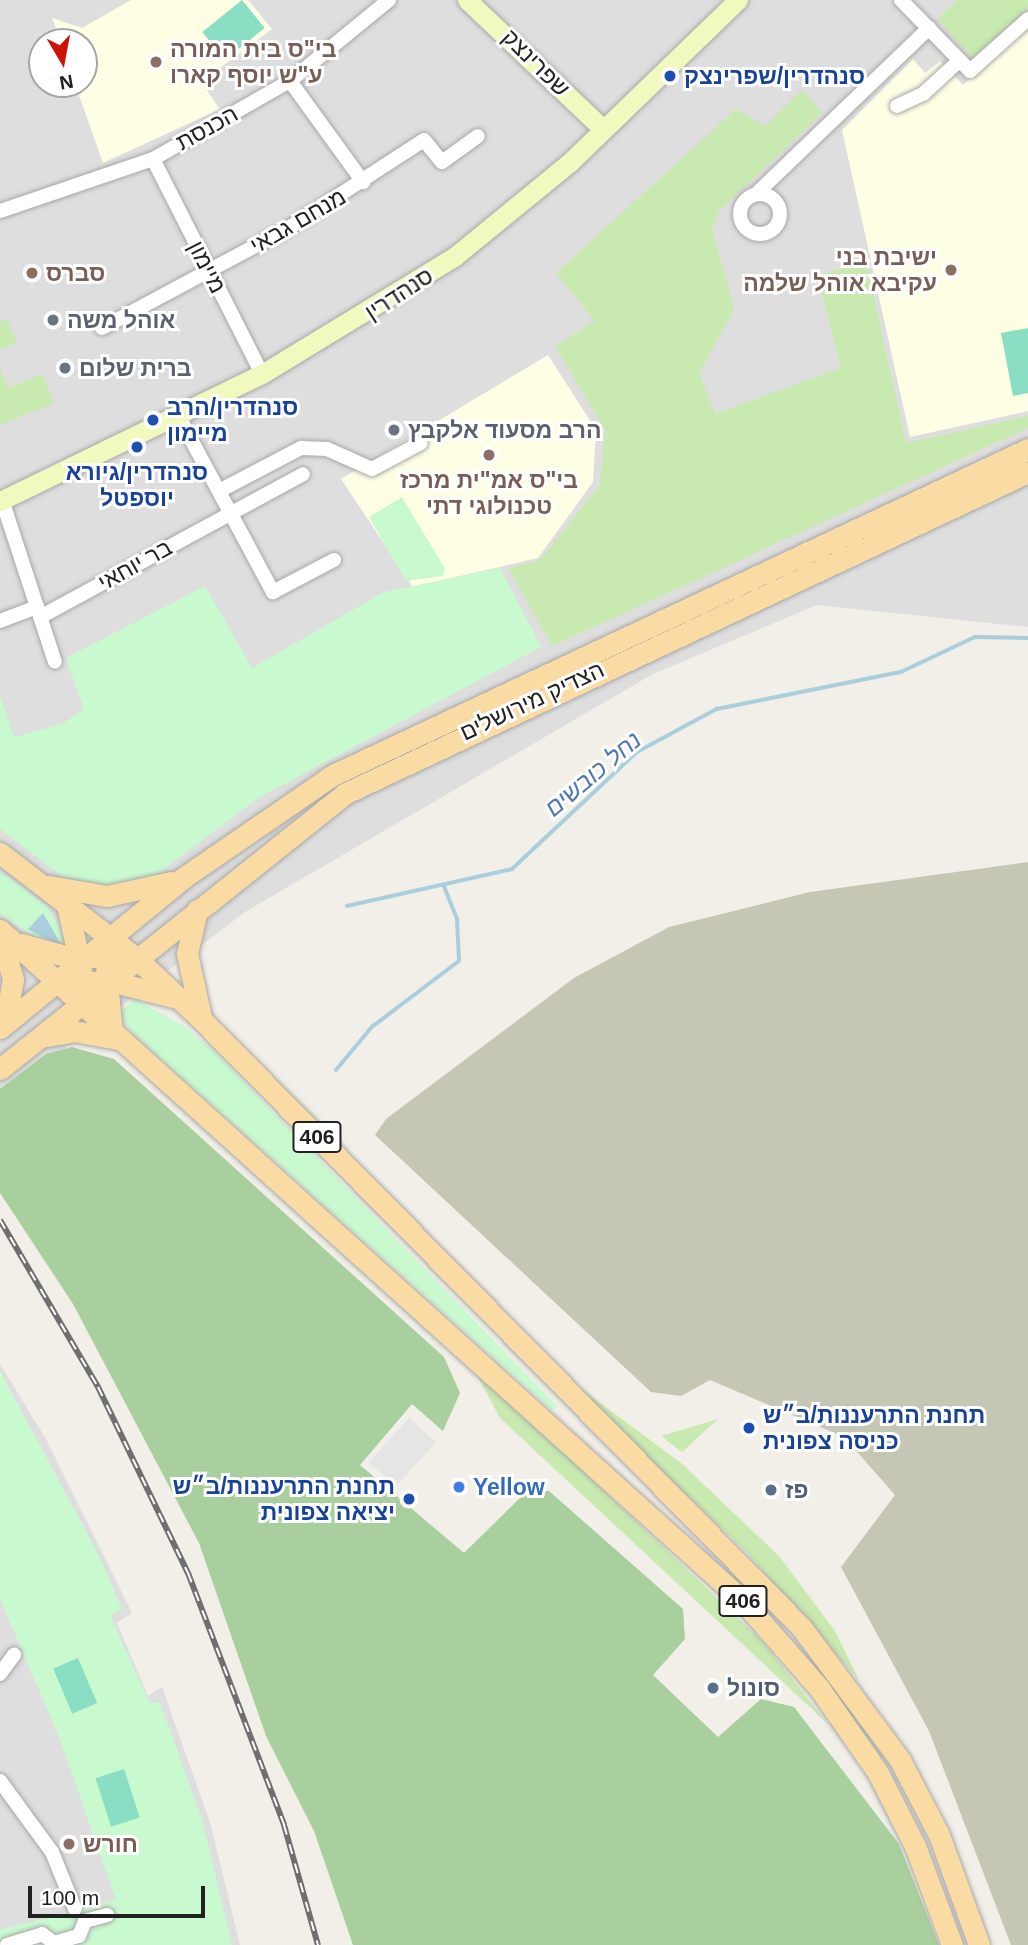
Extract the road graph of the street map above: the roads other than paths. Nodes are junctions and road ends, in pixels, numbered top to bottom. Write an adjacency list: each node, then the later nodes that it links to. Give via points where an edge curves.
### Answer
1 (389, 0): 8 (street, הכנסת)
2 (467, 0): 10 (street, שפרינצק)
3 (738, 0): 10 (street, סנהדרין)
4 (901, 0): 6 (street)
5 (1028, 19): 7 (street, via 970,71)
6 (929, 28): 7 (street); 14 (street)
7 (960, 60): 9 (street, via 923,94)
8 (290, 81): 12 (street, הכנסת); 13 (street)
9 (897, 106)
10 (603, 129): 18 (street, סנהדרין, via 515,211 454,257)
11 (478, 136): 13 (street, מנחם גבאי, via 443,162 424,140)
12 (153, 159): 15 (street, הכנסת); 16 (street, מיימון)
13 (363, 182): 16 (street, מנחם גבאי)
14 (756, 194)
15 (0, 211)
16 (209, 271): 17 (street, מנחם גבאי); 18 (street, מיימון)
17 (102, 328)
18 (262, 374): 19 (street, סנהדרין)
19 (179, 417): 24 (street); 25 (street, סנהדרין)
20 (421, 443): 24 (street, via 372,469 327,449 301,448)
21 (1028, 449): 32 (main road, הצדיק מירושלים, via 376,752)
22 (1028, 472): 35 (main road, הצדיק מירושלים, via 386,771 314,815)
23 (303, 474): 26 (street, בר יוחאי)
24 (219, 491): 26 (street)
25 (1, 498): 28 (street)
26 (230, 513): 27 (street, via 273,592); 28 (street, בר יוחאי)
27 (334, 559)
28 (39, 612): 29 (street, בר יוחאי); 30 (street)
29 (0, 621)
30 (55, 662)
31 (0, 853): 33 (main road, 406)
32 (183, 878): 33 (main road, via 107,897); 37 (main road, הצדיק מירושלים)
33 (37, 882): 34 (main road, 406)
34 (67, 905): 37 (main road, 406); 39 (main road)
35 (198, 908): 38 (main road, הצדיק מירושלים); 44 (main road, via 187,962)
36 (3, 934): 39 (main road); 41 (main road, 406); 45 (main road, via 13,979)
37 (109, 936): 38 (main road, 406); 39 (main road, הצדיק מירושלים); 40 (main road)
38 (135, 957): 40 (main road); 42 (main road, 406)
39 (81, 969): 40 (main road); 41 (main road, הצדיק מירושלים); 43 (main road)
40 (106, 970): 42 (main road); 43 (main road); 46 (main road)
41 (56, 980): 43 (main road, 406); 45 (main road, הצדיק מירושלים)
42 (181, 1000): 44 (main road, 406)
43 (80, 1002): 46 (main road, 406); 47 (main road)
44 (201, 1019): 56 (main road, 406, via 824,1654 900,1760 939,1835)
45 (2, 1026)
46 (117, 1036): 47 (main road, via 67,1031); 55 (main road, 406, via 750,1609 819,1688 878,1773 915,1846)
47 (36, 1039): 48 (main road)
48 (0, 1069)
49 (14, 1655): 50 (street)
50 (0, 1674)
51 (2, 1789): 52 (street, via 52,1852)
52 (75, 1909)
53 (107, 1915): 54 (street, via 85,1921 79,1936 54,1943 42,1934)
54 (7, 1945)
55 (952, 1945)
56 (979, 1945)

